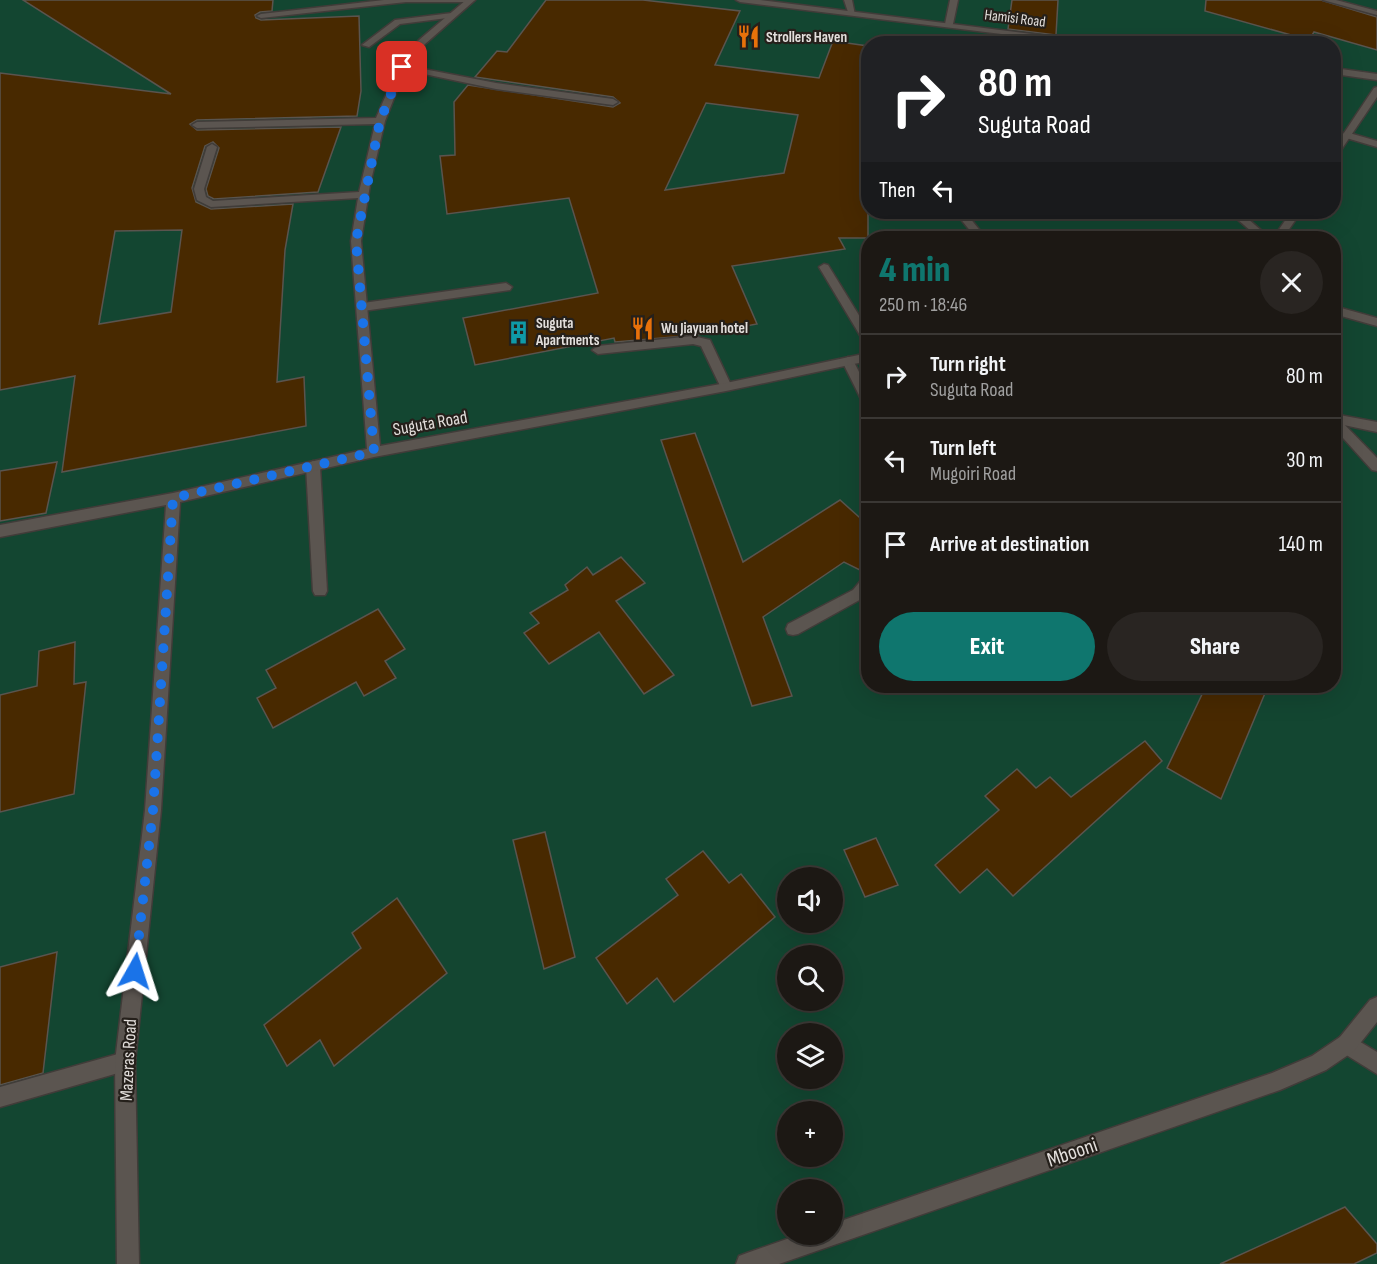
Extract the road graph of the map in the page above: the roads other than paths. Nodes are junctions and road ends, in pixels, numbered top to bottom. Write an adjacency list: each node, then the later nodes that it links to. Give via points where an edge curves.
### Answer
1 (471, 0): 8 (street); 9 (street, via 406,0)
2 (740, 0): 6 (street, Hamisi Road)
3 (848, 0): 6 (street)
4 (954, 0): 10 (street)
5 (1327, 0): 7 (street)
6 (852, 13): 10 (street, Hamisi Road)
7 (1377, 13)
8 (453, 15): 12 (street, via 398,22); 13 (street, via 422,42)
9 (261, 16)
10 (949, 24): 11 (street, Hamisi Road)
11 (1044, 36)
12 (366, 45)
13 (402, 67): 17 (street, via 496,86); 18 (street)
14 (1341, 72): 15 (street)
15 (1377, 77)
16 (1377, 90): 20 (street)
17 (613, 102)
18 (380, 121): 19 (street); 24 (street)
19 (197, 125)
20 (1346, 135): 21 (street); 22 (street)
21 (1341, 143)
22 (1377, 144)
23 (212, 147): 24 (street, via 199,189 201,198 211,204)
24 (364, 195): 31 (street, via 356,241)
25 (966, 219): 27 (street)
26 (1242, 219): 28 (street)
27 (975, 231)
28 (1257, 231)
29 (824, 267): 34 (street)
30 (506, 287): 31 (street)
31 (363, 307): 43 (street)
32 (1341, 312): 33 (street)
33 (1377, 322)
34 (861, 328)
35 (598, 351): 38 (street, via 693,340 706,343)
36 (861, 358): 37 (street, Suguta Road)
37 (848, 361): 38 (street, Suguta Road); 39 (street)
38 (726, 387): 43 (street, Suguta Road)
39 (861, 388)
40 (1341, 421): 42 (street)
41 (1341, 427): 45 (street)
42 (1377, 427)
43 (374, 452): 44 (street, Suguta Road)
44 (313, 466): 46 (street, Suguta Road); 49 (street)
45 (1377, 466)
46 (173, 498): 47 (street, Suguta Road); 53 (street, Mazeras Road, via 153,810)
47 (0, 531)
48 (861, 590): 50 (street)
49 (320, 591)
50 (793, 629)
51 (1377, 1007): 52 (street, Mbooni)
52 (1347, 1044): 54 (street); 57 (street, Mbooni, via 1319,1063 1273,1083)
53 (124, 1062): 55 (street); 56 (street, Mazeras Road)
54 (1377, 1064)
55 (0, 1097)
56 (128, 1264)
57 (747, 1264)

